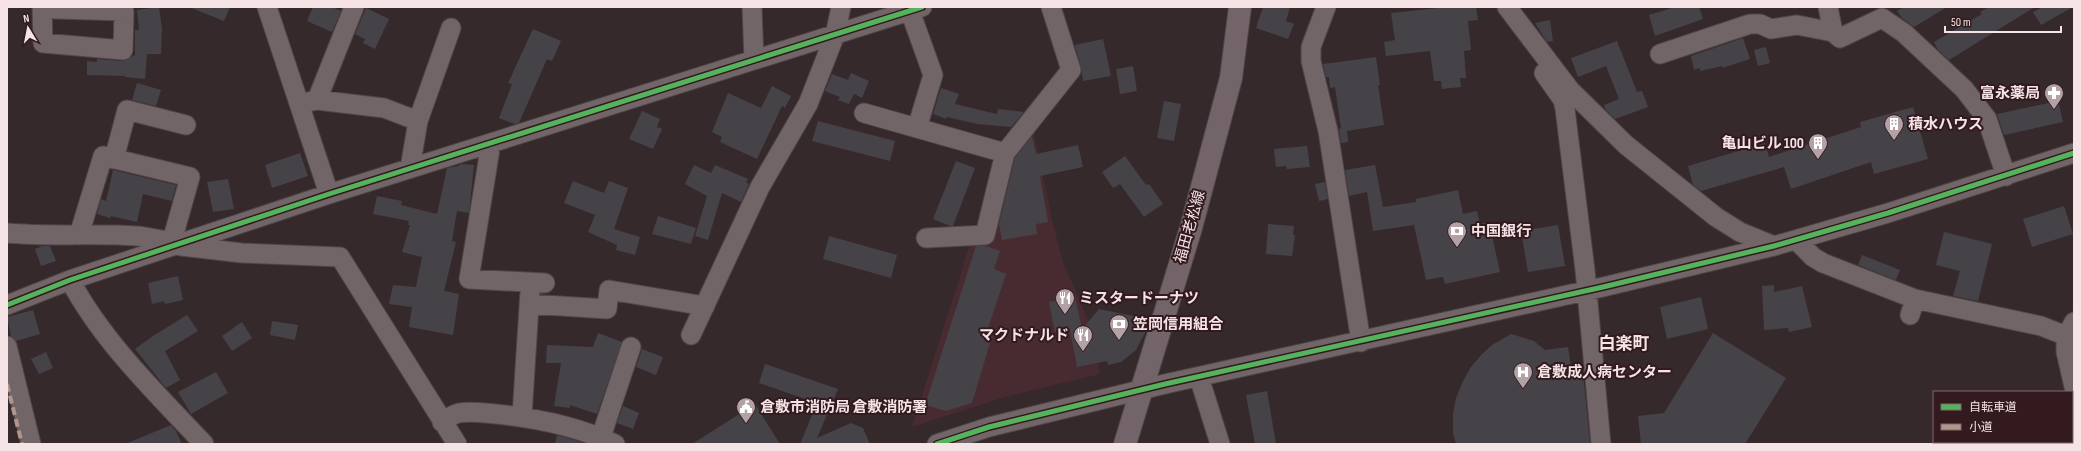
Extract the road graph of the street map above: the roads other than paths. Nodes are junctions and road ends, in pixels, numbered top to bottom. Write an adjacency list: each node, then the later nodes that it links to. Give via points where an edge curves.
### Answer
1 (42, 7): 2 (street, via 43,42 124,50 124,11)
2 (50, 7)
3 (266, 7): 19 (street)
4 (354, 7): 18 (street)
5 (752, 7): 17 (street)
6 (841, 7): 15 (street)
7 (1051, 7): 26 (street, via 1071,70)
8 (1326, 7): 45 (street, via 1311,47 1311,61 1328,130)
9 (1507, 7): 21 (street, via 1552,66)
10 (1828, 7): 14 (street)
11 (916, 9): 15 (street); 24 (street, via 933,74)
12 (1242, 12): 50 (main road, 福田老松線, via 1231,78 1191,228)
13 (451, 28): 22 (street)
14 (1833, 32): 16 (street, via 1797,25 1771,28 1750,24); 30 (street, via 1840,38 1882,18 1904,33 1964,90 1987,119)
15 (835, 35): 17 (street); 42 (street, via 808,104 760,187)
16 (1660, 54)
17 (754, 60): 25 (street)
18 (317, 100): 19 (street); 22 (street, via 384,108)
19 (299, 104): 31 (street)
20 (864, 113): 24 (street)
21 (1582, 116): 37 (street, via 1626,145 1716,217 1740,232); 39 (street)
22 (418, 121): 29 (street)
23 (186, 125): 28 (street, via 128,110)
24 (917, 128): 26 (street)
25 (491, 143): 29 (street); 40 (street, via 469,278 538,282)
26 (1005, 153): 34 (street, via 985,235)
27 (2074, 153): 30 (street)
28 (114, 159): 33 (street, via 103,156); 36 (street, via 190,177)
29 (410, 168): 31 (street)
30 (2006, 176): 35 (street)
31 (329, 194): 36 (street)
32 (7, 233): 33 (street, via 35,236)
33 (79, 235): 36 (street, via 138,236)
34 (926, 238)
35 (1796, 240): 37 (street); 43 (street, via 1823,263 1913,307 2041,326)
36 (180, 242): 38 (street); 52 (street, via 242,253 340,257)
37 (1774, 246): 39 (street)
38 (70, 280): 41 (street); 55 (street, via 84,308 150,386)
39 (1586, 290): 45 (street); 60 (street)
40 (529, 304): 42 (street, via 607,309 609,290); 51 (street)
41 (7, 305)
42 (705, 306): 44 (street)
43 (2071, 333): 49 (street, via 2066,352)
44 (691, 335)
45 (1361, 342): 48 (street)
46 (7, 346): 54 (street)
47 (632, 348): 53 (street)
48 (1198, 377): 50 (street); 59 (street)
49 (2074, 387)
50 (1141, 390): 57 (street, via 989,427); 58 (main road, 福田老松線)
51 (522, 416): 52 (street, via 458,413); 53 (street, via 566,426)
52 (442, 422): 56 (street)
53 (608, 441)
54 (31, 444)
55 (204, 444)
56 (457, 444)
57 (937, 444)
58 (1125, 444)
59 (1220, 444)
60 (1602, 444)

